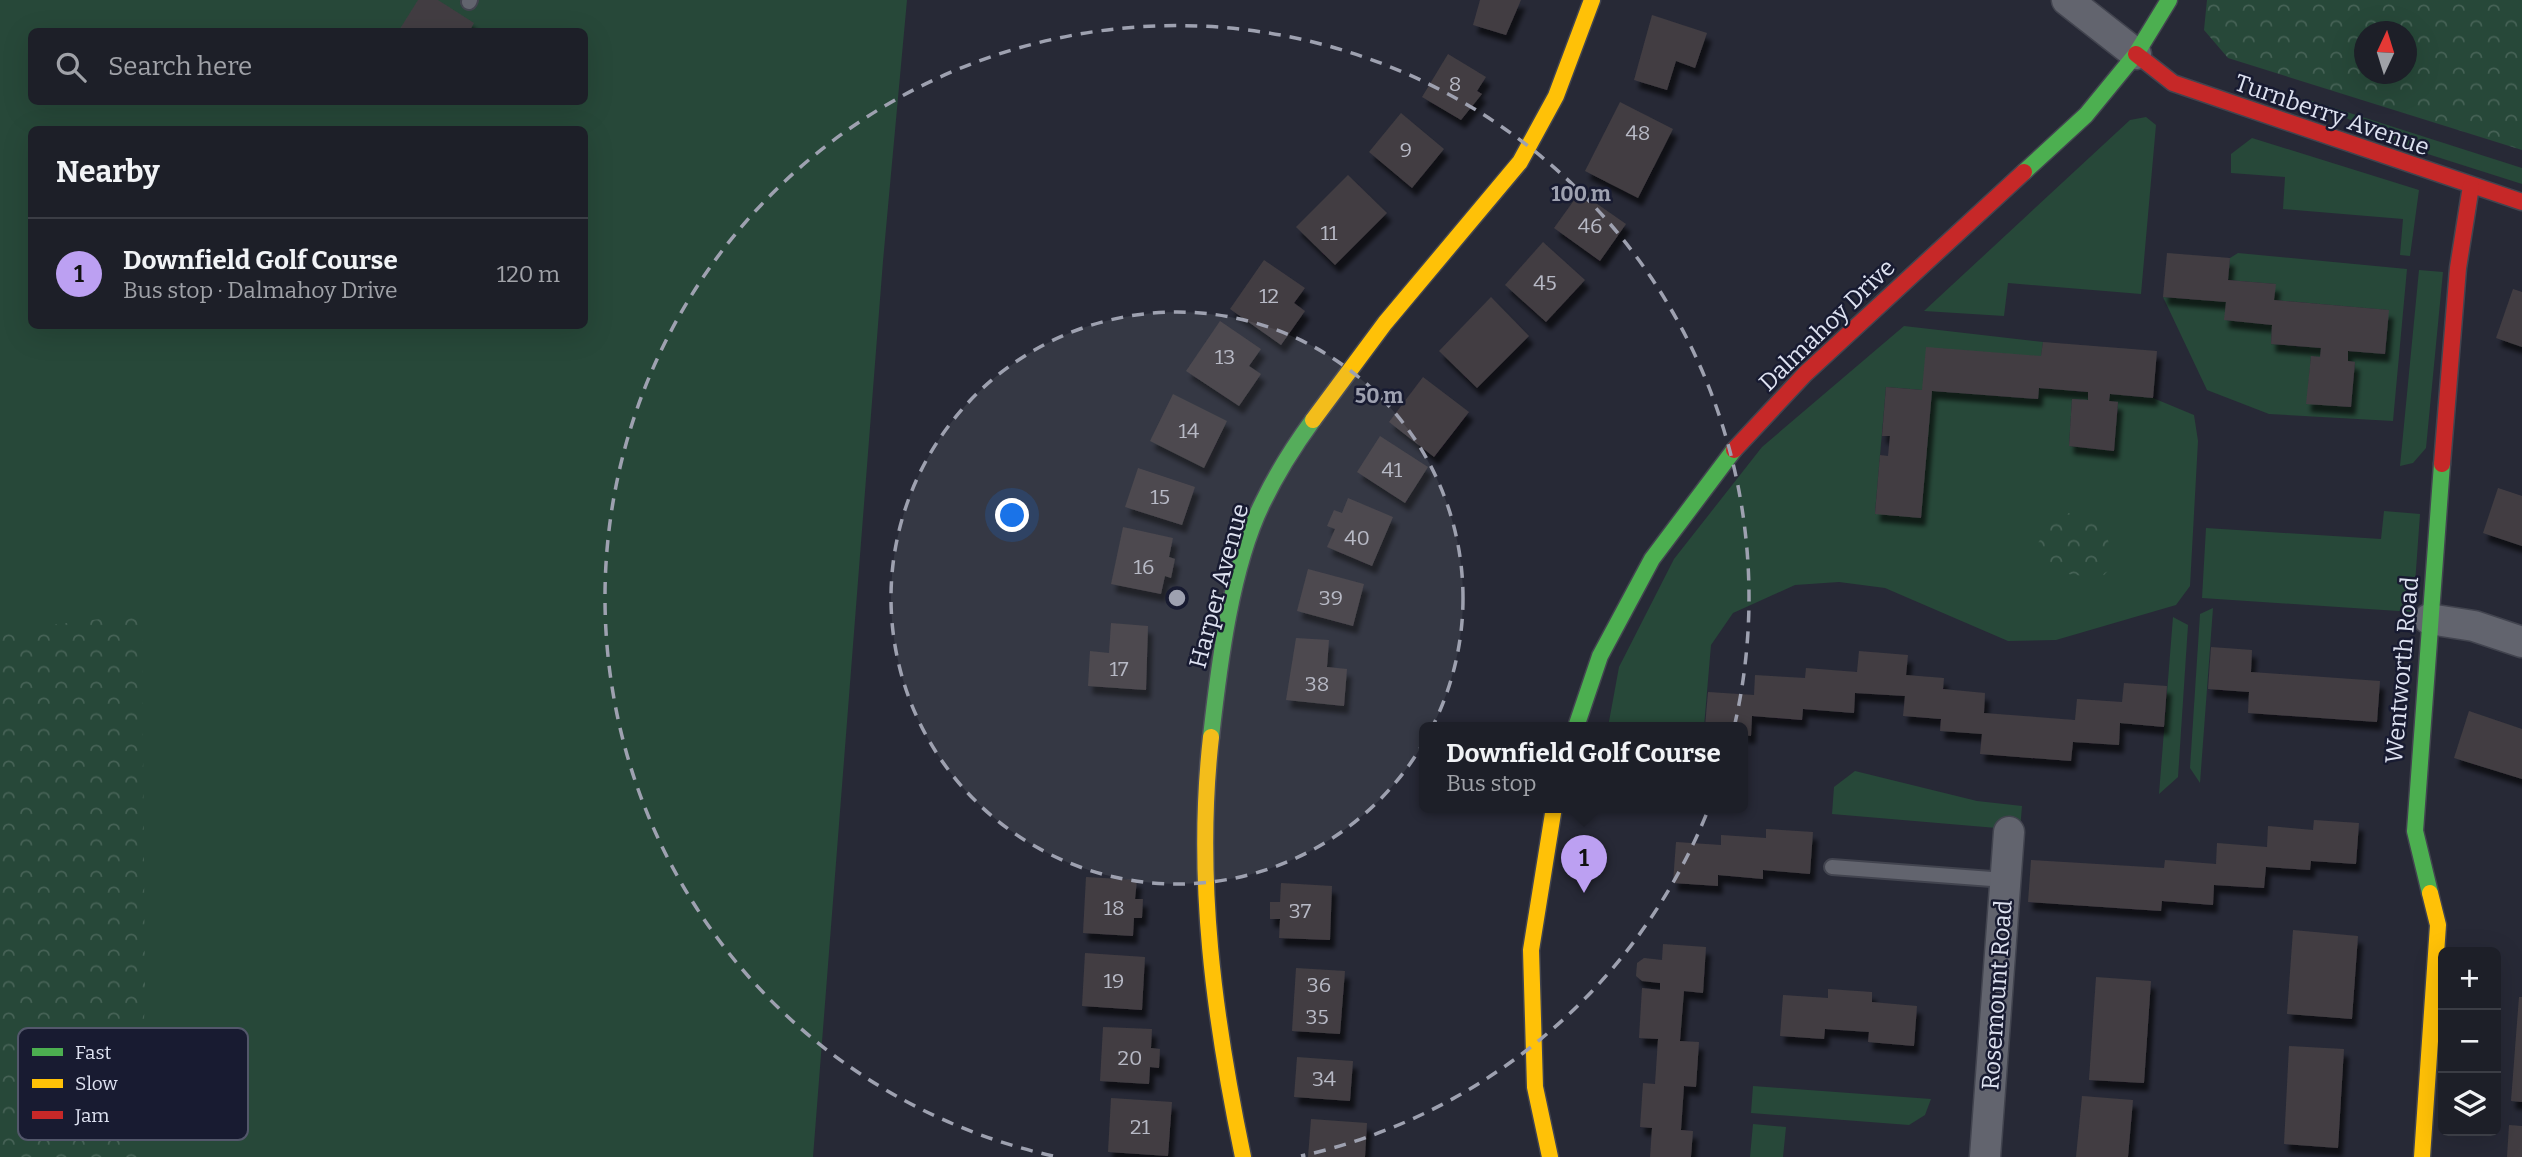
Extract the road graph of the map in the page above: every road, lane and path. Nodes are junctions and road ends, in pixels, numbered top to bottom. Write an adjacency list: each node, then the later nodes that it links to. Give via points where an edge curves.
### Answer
1 (1592, 0): 14 (street, Harper Avenue, via 1571,65 1547,117 1506,182 1371,341 1292,450 1261,505 1236,589 1214,698 1202,866 1210,974 1224,1073)
2 (2067, 0): 4 (street)
3 (2169, 0): 4 (street, Dalmahoy Drive)
4 (2136, 54): 5 (street, Turnberry Avenue, via 2173,83); 9 (street, Dalmahoy Drive, via 2086,115 1805,374 1720,465 1651,559 1600,656)
5 (2471, 186): 6 (street, Turnberry Avenue); 7 (street, Wentworth Road, via 2458,268)
6 (2522, 202)
7 (2429, 619): 8 (street, via 2474,626); 17 (street, Wentworth Road, via 2416,831 2438,925)
8 (2522, 642)
9 (1578, 722)
10 (1553, 813): 15 (street, via 1531,950 1535,1087)
11 (2008, 832): 13 (street, Rosemount Road)
12 (1832, 867): 13 (lane)
13 (2005, 880): 16 (street, Rosemount Road)
14 (1243, 1157)
15 (1550, 1157)
16 (1985, 1157)
17 (2422, 1157)

